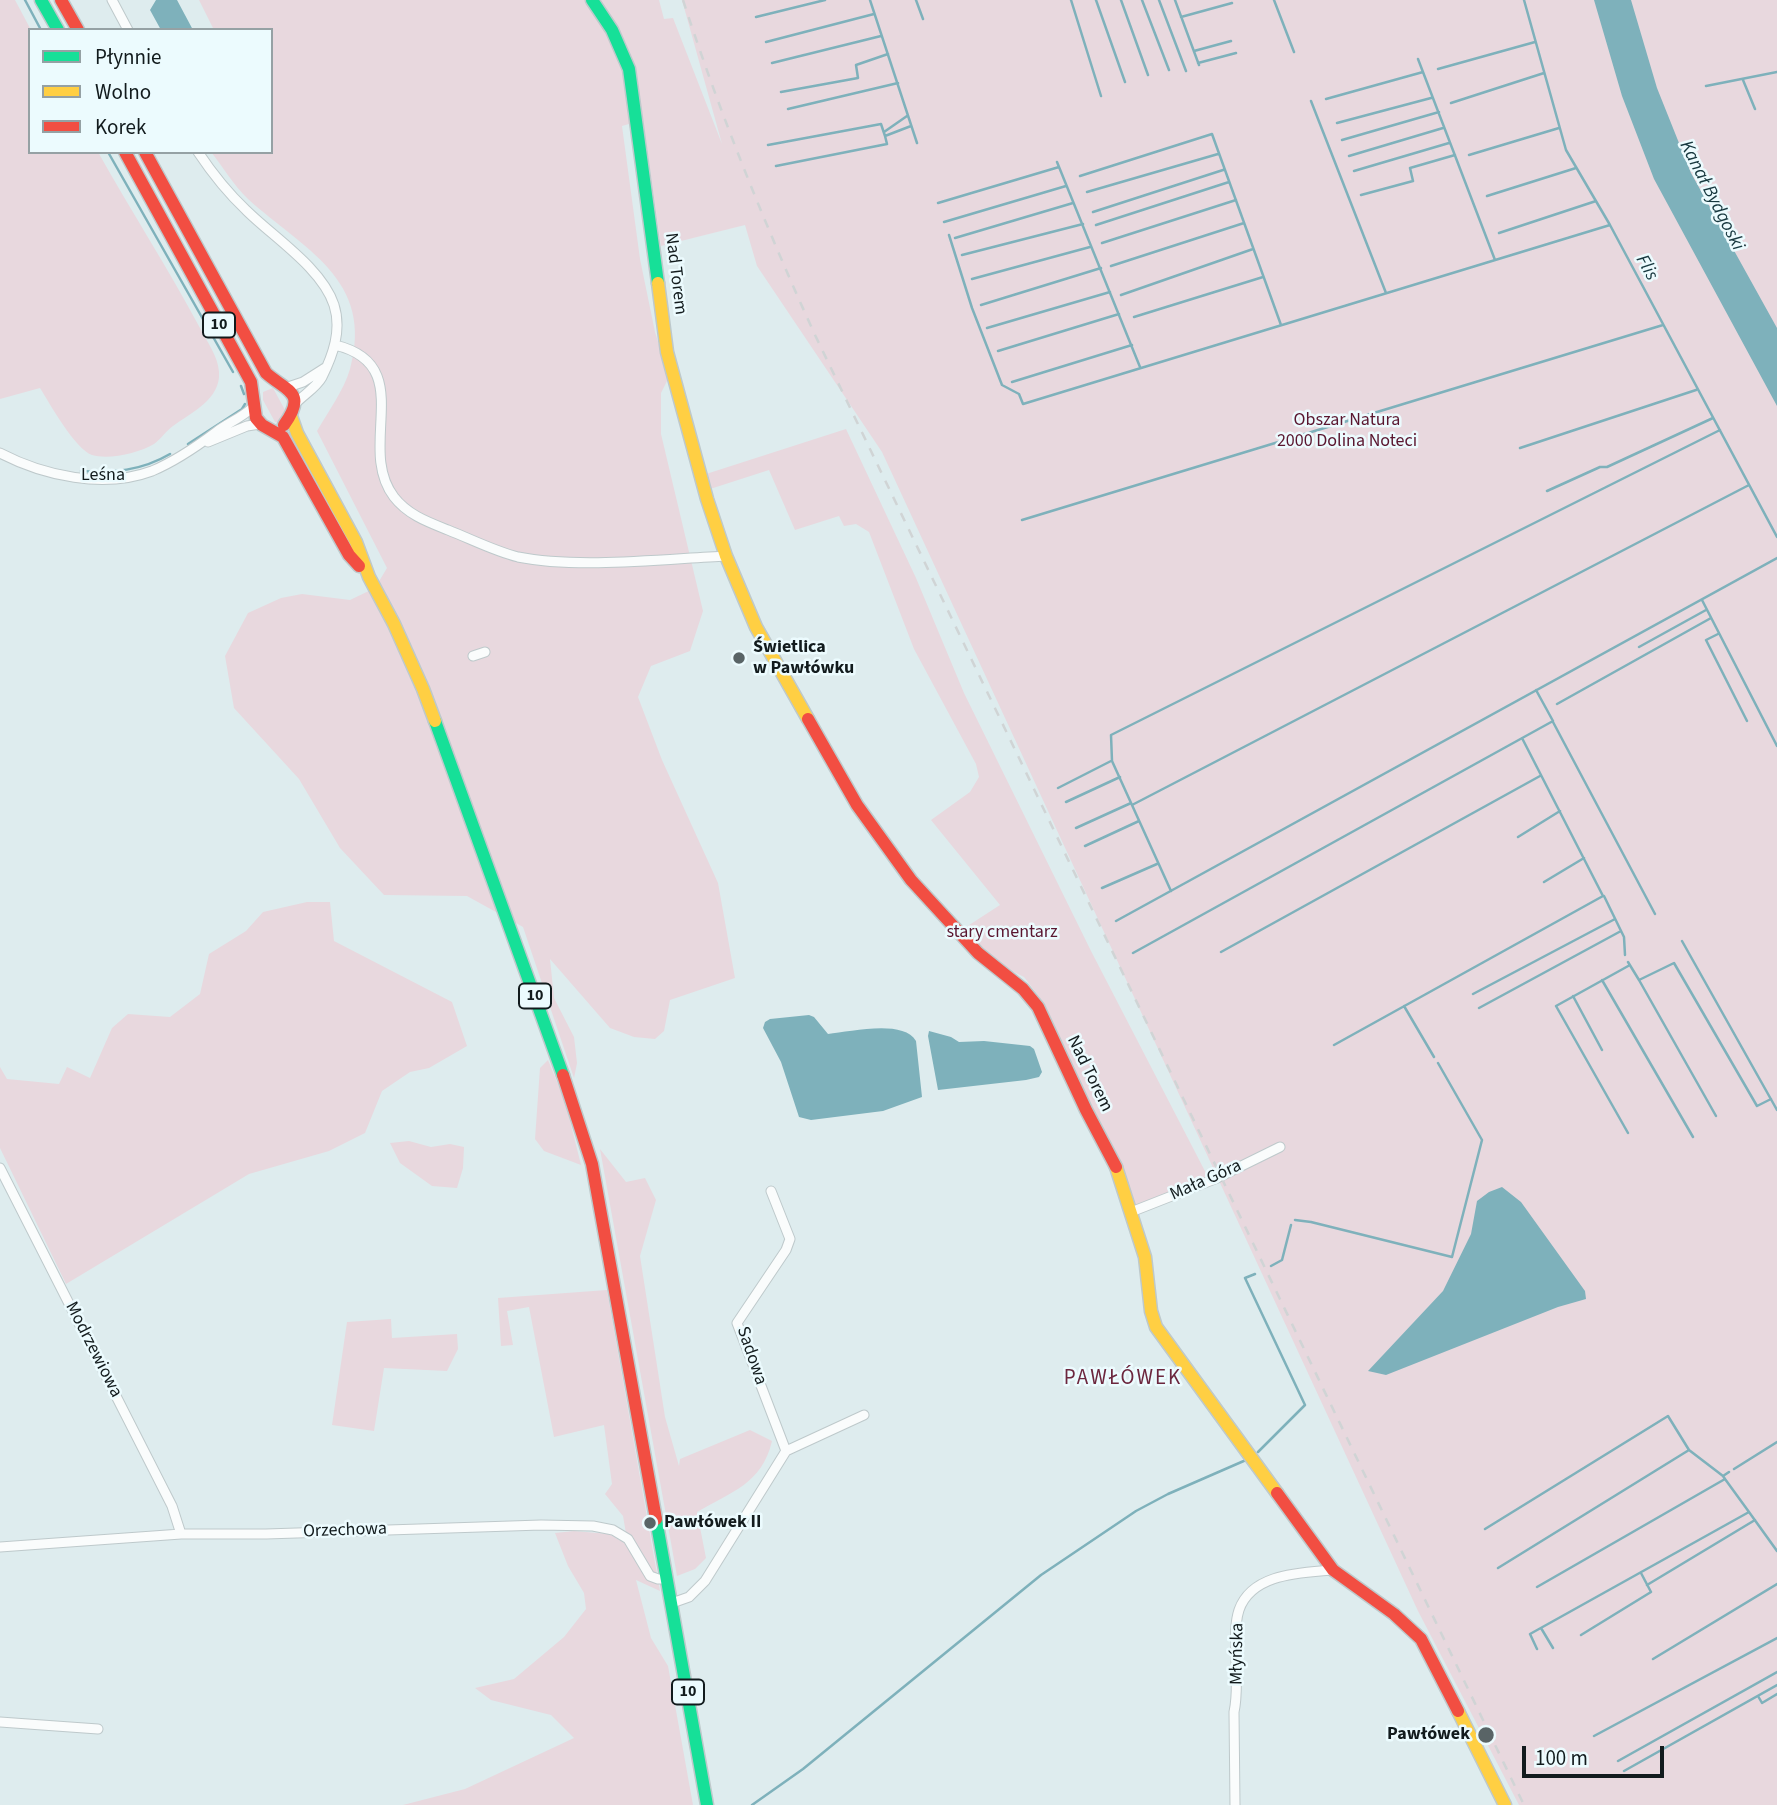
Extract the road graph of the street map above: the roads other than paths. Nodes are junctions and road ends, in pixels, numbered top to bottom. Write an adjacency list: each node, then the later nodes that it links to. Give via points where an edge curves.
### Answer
1 (41, 0): 5 (main road)
2 (61, 0): 6 (main road)
3 (112, 0): 7 (street)
4 (592, 0): 21 (main road, Nad Torem, via 629,69 667,352)
5 (57, 28)
6 (77, 28)
7 (127, 28)
8 (126, 154): 15 (main road, 10, via 251,382)
9 (146, 154): 13 (main road, 10, via 266,373)
10 (199, 154): 11 (street, via 222,186 323,284 336,314)
11 (335, 345): 12 (street); 21 (street, via 364,355 378,374 381,471 394,497 415,515 518,557 580,561)
12 (326, 367): 14 (street); 16 (street)
13 (274, 380): 14 (main road, 10); 15 (main road, via 261,387)
14 (288, 387): 16 (main road, 10)
15 (254, 401): 17 (main road, 10); 19 (street, Leśna, via 243,416)
16 (293, 411): 18 (main road); 22 (main road, 10, via 297,433 356,542)
17 (260, 424): 18 (main road, 10); 19 (street, Leśna)
18 (275, 431): 22 (main road, 10, via 284,438 349,555)
19 (203, 443): 20 (street, Leśna, via 150,471 116,479 45,471)
20 (0, 453)
21 (726, 556): 28 (main road, Nad Torem, via 756,627 857,805 911,880 978,953 1038,1007 1118,1171)
22 (369, 577): 34 (main road, 10, via 438,728 588,1152)
23 (485, 652): 24 (street)
24 (473, 656)
25 (1280, 1147): 28 (street, Mała Góra, via 1215,1180)
26 (0, 1168): 31 (street, Modrzewiowa, via 172,1506)
27 (771, 1191): 30 (street, Sadowa, via 790,1239 737,1323)
28 (1131, 1212): 33 (main road, Nad Torem, via 1146,1256 1156,1327)
29 (864, 1415): 30 (street)
30 (786, 1451): 35 (street, via 705,1581 689,1597)
31 (181, 1534): 32 (street, Orzechowa); 34 (street, Orzechowa, via 593,1526 628,1539 650,1576)
32 (0, 1547)
33 (1333, 1570): 39 (street, Młyńska, via 1271,1580 1247,1596 1239,1609); 40 (main road, Nad Torem, via 1421,1639)
34 (667, 1579): 35 (main road, 10)
35 (672, 1603): 38 (main road, 10)
36 (0, 1722): 37 (street)
37 (98, 1728)
38 (707, 1805)
39 (1235, 1805)
40 (1505, 1805)

